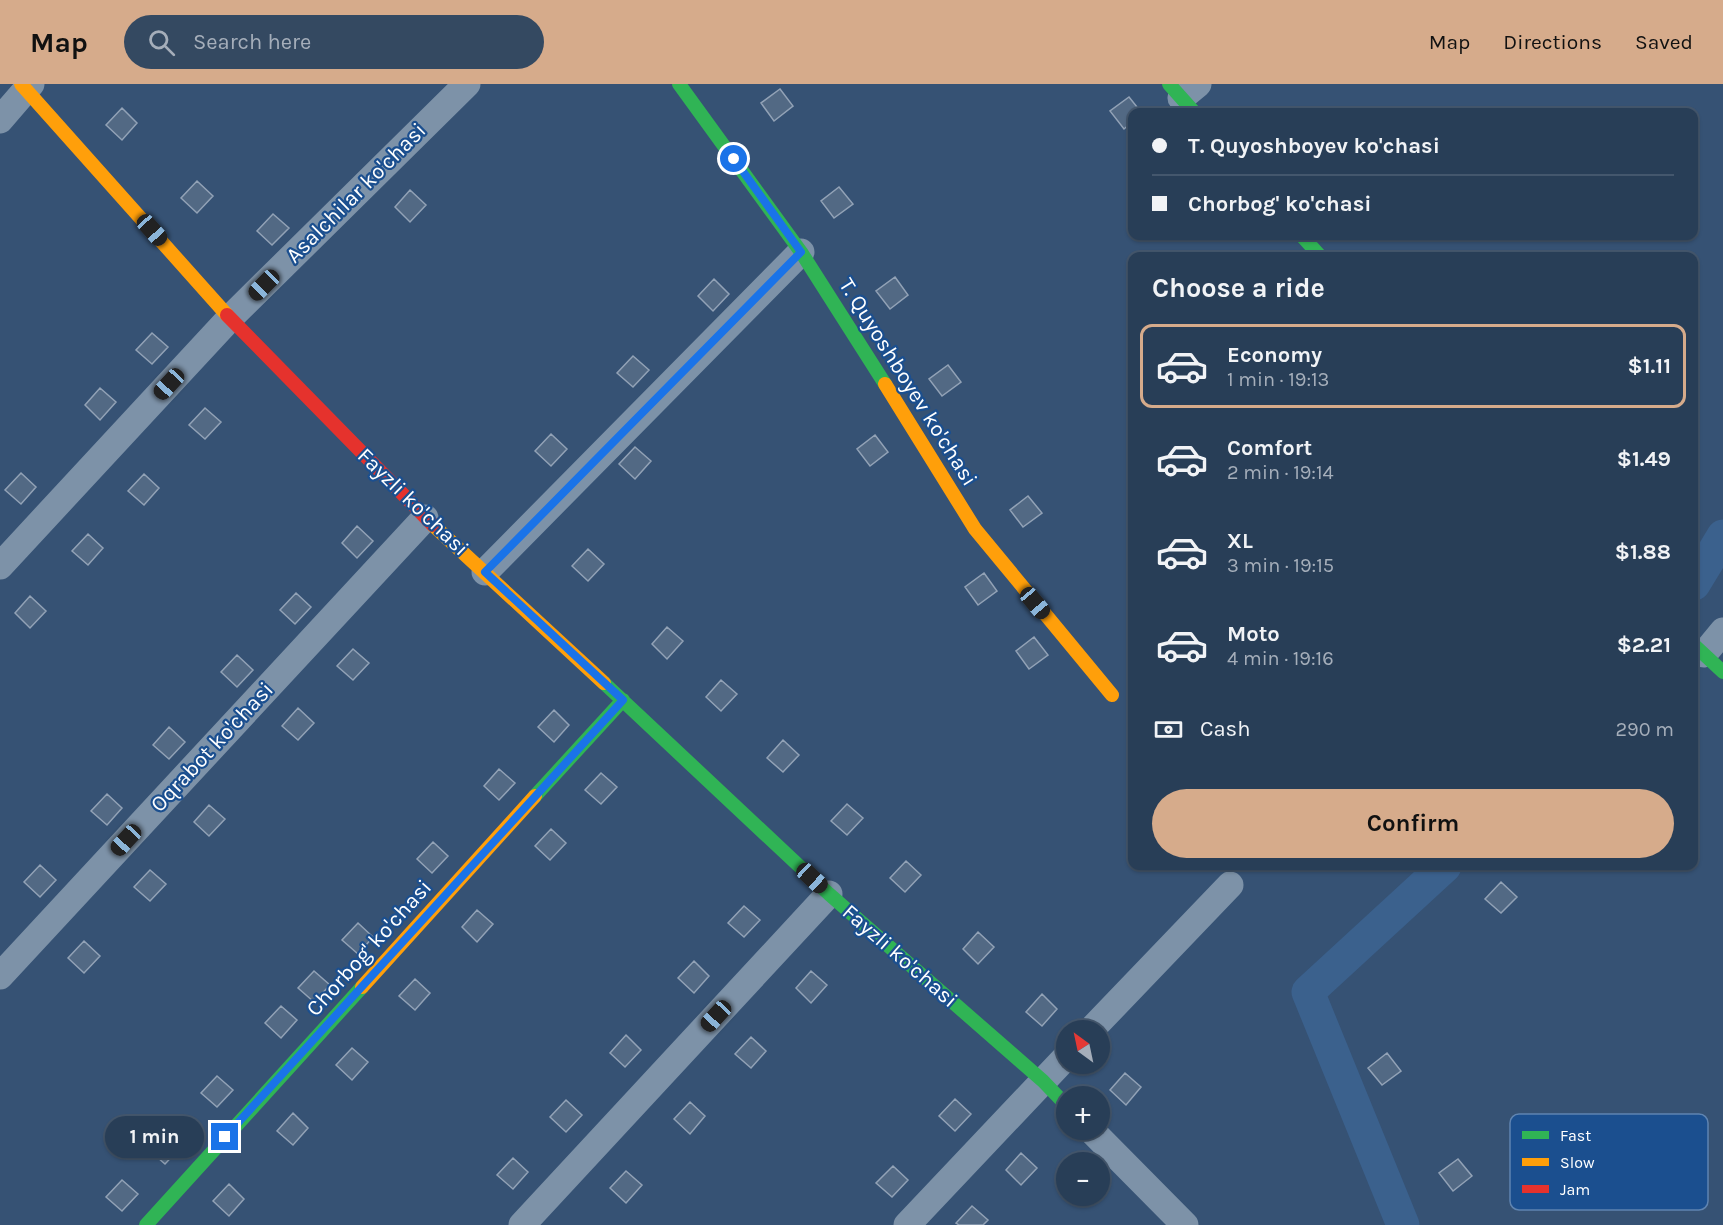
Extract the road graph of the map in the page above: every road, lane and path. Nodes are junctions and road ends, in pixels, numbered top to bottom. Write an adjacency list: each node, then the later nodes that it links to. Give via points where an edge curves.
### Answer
1 (467, 84): 8 (street, Asalchilar ko'chasi)
2 (679, 84): 6 (street, T. Quyoshboyev ko'chasi)
3 (26, 86): 4 (street); 8 (street, Fayzli ko'chasi)
4 (0, 120)
5 (1306, 240): 7 (street)
6 (801, 252): 11 (street); 14 (street, T. Quyoshboyev ko'chasi, via 975,529)
7 (1316, 252)
8 (230, 318): 9 (street, Fayzli ko'chasi); 10 (street, Asalchilar ko'chasi)
9 (425, 518): 11 (street, Fayzli ko'chasi); 18 (street, Oqrabot ko'chasi)
10 (0, 566)
11 (485, 572): 15 (street, Fayzli ko'chasi)
12 (1723, 631): 13 (street)
13 (1707, 657)
14 (1112, 695)
15 (623, 700): 17 (street, Fayzli ko'chasi); 24 (street, Chorbog' ko'chasi)
16 (1230, 885): 19 (street)
17 (829, 894): 21 (street, Fayzli ko'chasi); 25 (street)
18 (0, 976)
19 (1101, 1020)
20 (1056, 1067): 21 (street)
21 (1043, 1081): 22 (street, Fayzli ko'chasi); 26 (street)
22 (1056, 1095)
23 (1101, 1140): 27 (street)
24 (146, 1225)
25 (522, 1225)
26 (907, 1225)
27 (1185, 1225)

